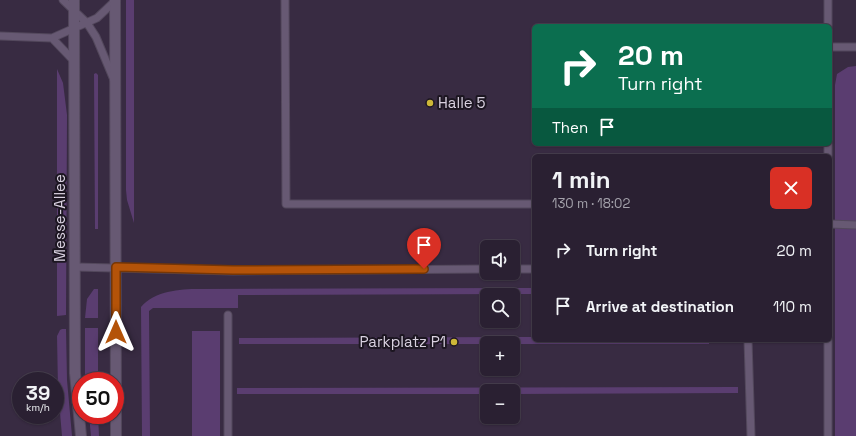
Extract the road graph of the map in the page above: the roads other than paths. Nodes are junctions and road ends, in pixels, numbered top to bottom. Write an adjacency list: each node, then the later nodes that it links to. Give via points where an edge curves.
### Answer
1 (63, 0): 5 (lane)
2 (115, 0): 6 (lane, via 97,18); 14 (main road)
3 (285, 0): 15 (lane, via 286,204)
4 (828, 0): 7 (lane)
5 (74, 4): 6 (lane); 8 (main road, Messe-Allee)
6 (87, 23): 8 (lane); 14 (lane, via 96,37)
7 (828, 24)
8 (74, 28): 10 (lane); 13 (main road, Messe-Allee)
9 (0, 36): 10 (lane)
10 (52, 38): 13 (lane)
11 (832, 47): 12 (lane)
12 (856, 47)
13 (74, 60): 18 (main road, Messe-Allee)
14 (115, 84): 19 (main road)
15 (532, 204)
16 (832, 224): 17 (lane)
17 (856, 225)
18 (75, 267): 19 (lane); 26 (main road, Messe-Allee, via 75,373)
19 (116, 267): 20 (lane, via 233,270); 27 (main road)
20 (480, 269)
21 (520, 269): 22 (lane)
22 (532, 269)
23 (228, 316): 28 (lane)
24 (748, 342): 29 (lane)
25 (828, 342): 30 (lane)
26 (81, 436)
27 (116, 436)
28 (228, 436)
29 (751, 436)
30 (828, 436)

